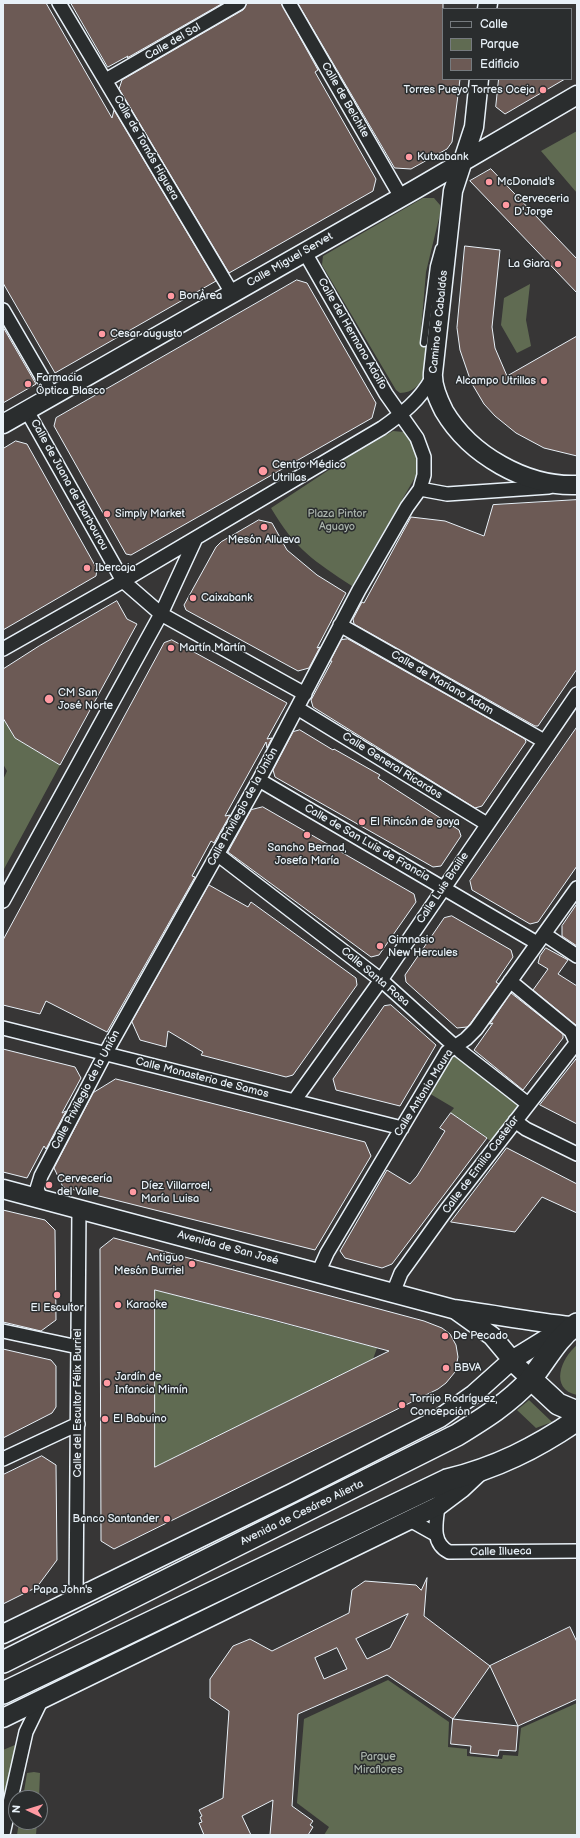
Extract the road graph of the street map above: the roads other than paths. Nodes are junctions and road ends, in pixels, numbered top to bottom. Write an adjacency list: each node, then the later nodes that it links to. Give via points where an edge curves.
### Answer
1 (59, 3): 4 (street, Calle de Tomás Higuera)
2 (239, 3): 4 (street, Calle del Sol)
3 (289, 3): 8 (street, Calle de Belchite)
4 (106, 80): 11 (street, Calle de Tomás Higuera)
5 (479, 80): 7 (main road, Camino de Cabaldós, via 474,127)
6 (577, 95): 7 (main road, Calle Miguel Servet)
7 (462, 163): 8 (main road, Calle Miguel Servet); 9 (main road, Camino de Cabaldós, via 453,191)
8 (401, 197): 10 (main road, Calle Miguel Servet)
9 (449, 231): 13 (lane, via 438,250 434,266); 14 (main road, Camino de Cabaldós)
10 (304, 251): 11 (main road, Calle Miguel Servet); 17 (street, Calle del Hermano Adolfo)
11 (232, 293): 15 (main road, Calle Miguel Servet)
12 (3, 310): 15 (street)
13 (424, 342)
14 (432, 378): 17 (street, via 425,391); 19 (main road, Camino de Cabaldós, via 449,420 483,454 520,474)
15 (53, 396): 16 (main road, Calle Miguel Servet)
16 (27, 411): 18 (main road, Calle Miguel Servet); 22 (street, Calle de Juana de Ibarbourou)
17 (400, 415): 20 (street, Calle Privilegio de la Unión, via 417,438 424,457 424,475); 21 (street)
18 (3, 424)
19 (568, 485): 20 (street, Camino de Cabaldós, via 447,494)
20 (420, 489): 24 (street, Calle Privilegio de la Unión)
21 (196, 538): 22 (street); 23 (street)
22 (123, 581): 23 (street, Calle de Juana de Ibarbourou); 25 (street)
23 (161, 614): 26 (street, Calle de Juana de Ibarbourou); 35 (street)
24 (340, 625): 26 (street, Calle Privilegio de la Unión); 29 (street, Calle de Mariano Adam)
25 (3, 649)
26 (305, 694): 28 (street, Calle Privilegio de la Unión)
27 (577, 694): 29 (street, Calle Luis Braille)
28 (298, 708): 30 (street, Calle Privilegio de la Unión); 31 (street, Calle General Ricardos)
29 (544, 742): 31 (street, Calle Luis Braille)
30 (259, 780): 32 (street, Calle Privilegio de la Unión); 33 (street, Calle de San Luis de Francia)
31 (487, 824): 33 (street, Calle Luis Braille)
32 (217, 854): 38 (street, Calle Santa Rosa); 43 (street, Calle Privilegio de la Unión)
33 (444, 887): 36 (street, Calle de San Luis de Francia); 38 (street, Calle Luis Braille)
34 (577, 888): 36 (street, Calle Antonio Maura)
35 (3, 901)
36 (541, 938): 37 (street, Calle de San Luis de Francia); 39 (street, Calle Antonio Maura)
37 (577, 956)
38 (381, 980): 42 (street, Calle Santa Rosa); 44 (street, Calle Luis Braille)
39 (510, 981): 41 (street, via 571,1031); 42 (street, Calle Antonio Maura, via 472,1034)
40 (3, 1028): 43 (street, Calle Monasterio de Samos)
41 (577, 1043): 45 (street, Calle de Emilio Castelar)
42 (454, 1046): 45 (street, Calle Santa Rosa); 47 (street, Calle Antonio Maura, via 447,1052)
43 (105, 1054): 44 (street, Calle Monasterio de Samos); 50 (street, Calle Privilegio de la Unión, via 41,1176 38,1189)
44 (294, 1101): 47 (street, Calle Monasterio de Samos)
45 (528, 1104): 46 (street, Calle de Emilio Castelar)
46 (515, 1120): 48 (street); 53 (street, Calle de Emilio Castelar, via 406,1266)
47 (402, 1128): 52 (street, Calle Antonio Maura, via 327,1253)
48 (577, 1154)
49 (3, 1189): 50 (main road, Avenida de San José)
50 (41, 1199): 51 (main road, Avenida de San José)
51 (79, 1208): 52 (main road, Avenida de San José); 57 (street, Calle del Escultor Félix Burriel)
52 (318, 1273): 53 (main road, Avenida de San José)
53 (393, 1293): 54 (main road, Avenida de San José)
54 (453, 1309): 55 (main road, Avenida de San José, via 533,1323); 58 (main road, Avenida de San José, via 492,1336)
55 (575, 1326): 58 (main road, Avenida de Cesáreo Alierta, via 551,1336); 59 (main road, Avenida de Cesáreo Alierta)
56 (3, 1330): 57 (street)
57 (78, 1347): 62 (street, Calle del Escultor Félix Burriel)
58 (512, 1360): 59 (main road, Avenida de San José); 69 (main road, Avenida de Cesáreo Alierta, via 469,1398 440,1418)
59 (531, 1379): 60 (main road, Avenida de San José, via 558,1404); 71 (main road, Avenida de Cesáreo Alierta, via 492,1413 443,1442)
60 (577, 1412)
61 (577, 1420): 64 (main road, via 544,1443)
62 (78, 1424): 63 (street); 69 (street, Calle del Escultor Félix Burriel)
63 (3, 1459)
64 (478, 1472): 65 (main road); 72 (main road, via 447,1480)
65 (438, 1506): 66 (main road); 67 (street)
66 (410, 1520): 67 (street, Calle Illueca); 73 (main road)
67 (435, 1534): 68 (street, Calle Illueca, via 445,1550 455,1553)
68 (577, 1551)
69 (76, 1599): 70 (main road, Avenida de Cesáreo Alierta)
70 (3, 1634)
71 (3, 1662)
72 (3, 1693)
73 (42, 1699): 74 (main road); 75 (street, via 25,1737)
74 (3, 1718)
75 (3, 1834)

